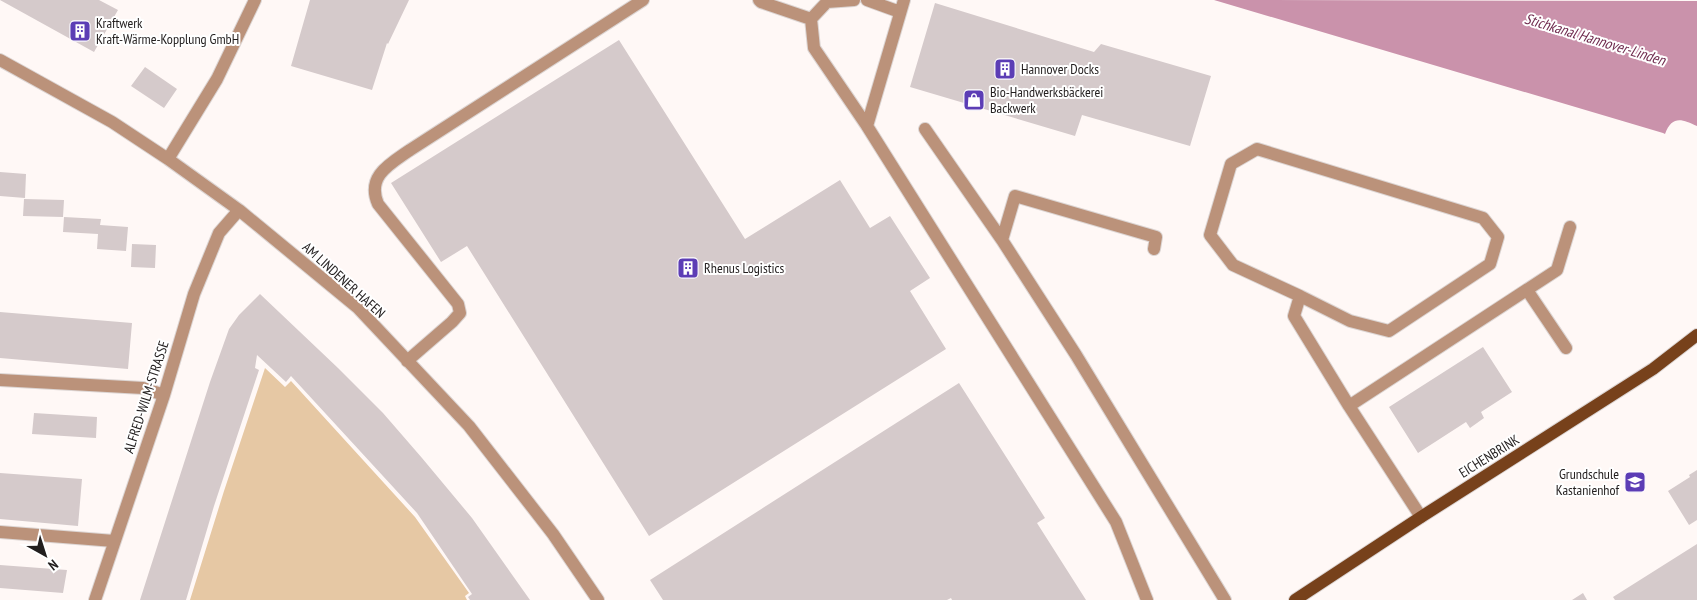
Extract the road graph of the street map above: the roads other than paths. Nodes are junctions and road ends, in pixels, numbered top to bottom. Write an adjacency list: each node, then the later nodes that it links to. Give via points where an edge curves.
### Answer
1 (255, 0): 11 (street, via 217,79)
2 (643, 0): 20 (street, via 410,150 386,167 375,182 374,194 378,204 458,304 460,313)
3 (759, 0): 7 (street)
4 (854, 0): 7 (street, via 827,2)
5 (867, 0): 6 (street)
6 (902, 6): 9 (street)
7 (811, 18): 9 (street, via 814,48)
8 (0, 60): 11 (street, AM LINDENER HAFEN, via 112,122)
9 (866, 126): 29 (street, via 1116,522)
10 (925, 129): 14 (street)
11 (168, 159): 12 (street, AM LINDENER HAFEN)
12 (239, 210): 20 (street, AM LINDENER HAFEN, via 357,307); 22 (street, ALFRED-WILM-STRASSE, via 219,233 194,294)
13 (1570, 228): 16 (street, via 1557,270)
14 (1002, 240): 15 (street, via 1015,196 1156,236); 30 (street)
15 (1154, 249)
16 (1527, 290): 19 (street); 23 (street)
17 (1300, 296): 17 (street, via 1233,265 1210,235 1231,164 1257,149 1483,218 1498,237 1490,264 1388,331 1350,321); 23 (street, via 1294,316)
18 (1697, 335): 24 (main road, EICHENBRINK, via 1653,369)
19 (1566, 348)
20 (407, 361): 28 (street, AM LINDENER HAFEN, via 469,426 553,534)
21 (0, 380): 22 (street, via 143,388)
22 (164, 395): 26 (street, ALFRED-WILM-STRASSE)
23 (1349, 406): 24 (street)
24 (1420, 517): 31 (main road, EICHENBRINK)
25 (0, 532): 26 (street)
26 (114, 541): 27 (street, ALFRED-WILM-STRASSE)
27 (95, 600)
28 (598, 600)
29 (1147, 600)
30 (1226, 600)
31 (1295, 600)

